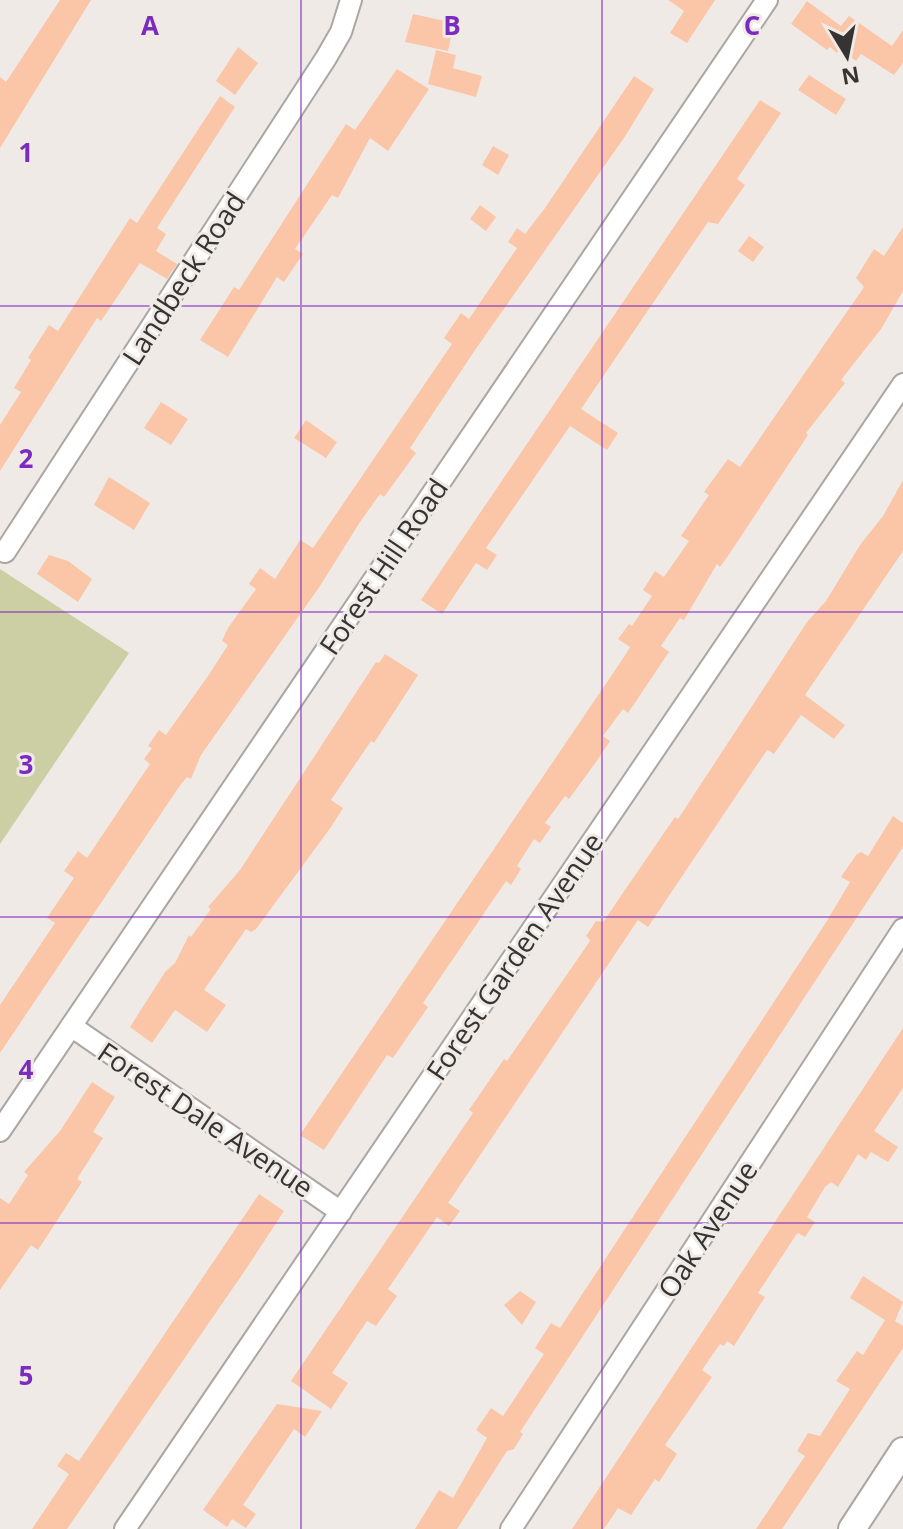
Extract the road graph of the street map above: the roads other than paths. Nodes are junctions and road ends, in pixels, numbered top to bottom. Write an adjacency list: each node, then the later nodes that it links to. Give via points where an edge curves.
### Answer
1 (351, 0): 4 (street, Landbeck Road, via 326,58)
2 (767, 0): 6 (street, Forest Hill Road)
3 (903, 384): 8 (street, Forest Garden Avenue)
4 (5, 552)
5 (903, 929): 11 (street, Oak Avenue)
6 (71, 1026): 7 (street, Forest Hill Road); 8 (street, Forest Dale Avenue)
7 (0, 1131)
8 (341, 1212): 10 (street, Forest Garden Avenue)
9 (903, 1451): 12 (main road)
10 (125, 1529)
11 (511, 1529)
12 (852, 1529)

